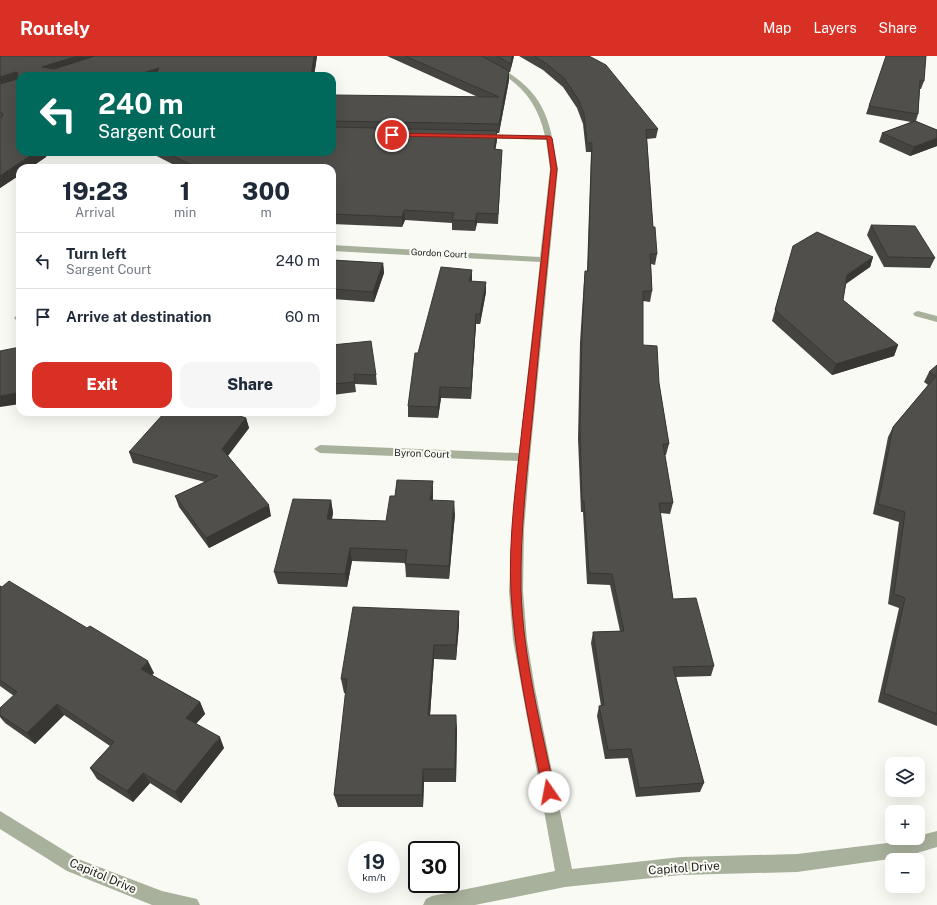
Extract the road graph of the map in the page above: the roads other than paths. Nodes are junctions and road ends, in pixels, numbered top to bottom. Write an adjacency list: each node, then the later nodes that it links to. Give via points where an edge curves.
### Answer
1 (473, 56): 3 (street, via 507,73 532,93)
2 (474, 136): 3 (street)
3 (550, 138): 5 (street, via 554,169)
4 (336, 248): 5 (street, Gordon Court)
5 (545, 260): 9 (street)
6 (918, 314): 7 (street)
7 (937, 319)
8 (320, 449): 9 (street, Byron Court)
9 (524, 457): 12 (street, via 516,584 520,640)
10 (0, 819): 13 (street, Capitol Drive, via 73,865 162,900)
11 (937, 839): 12 (street, Capitol Drive, via 904,849 798,863 681,866)
12 (565, 878): 14 (street, Capitol Drive)
13 (191, 905)
14 (432, 905)

